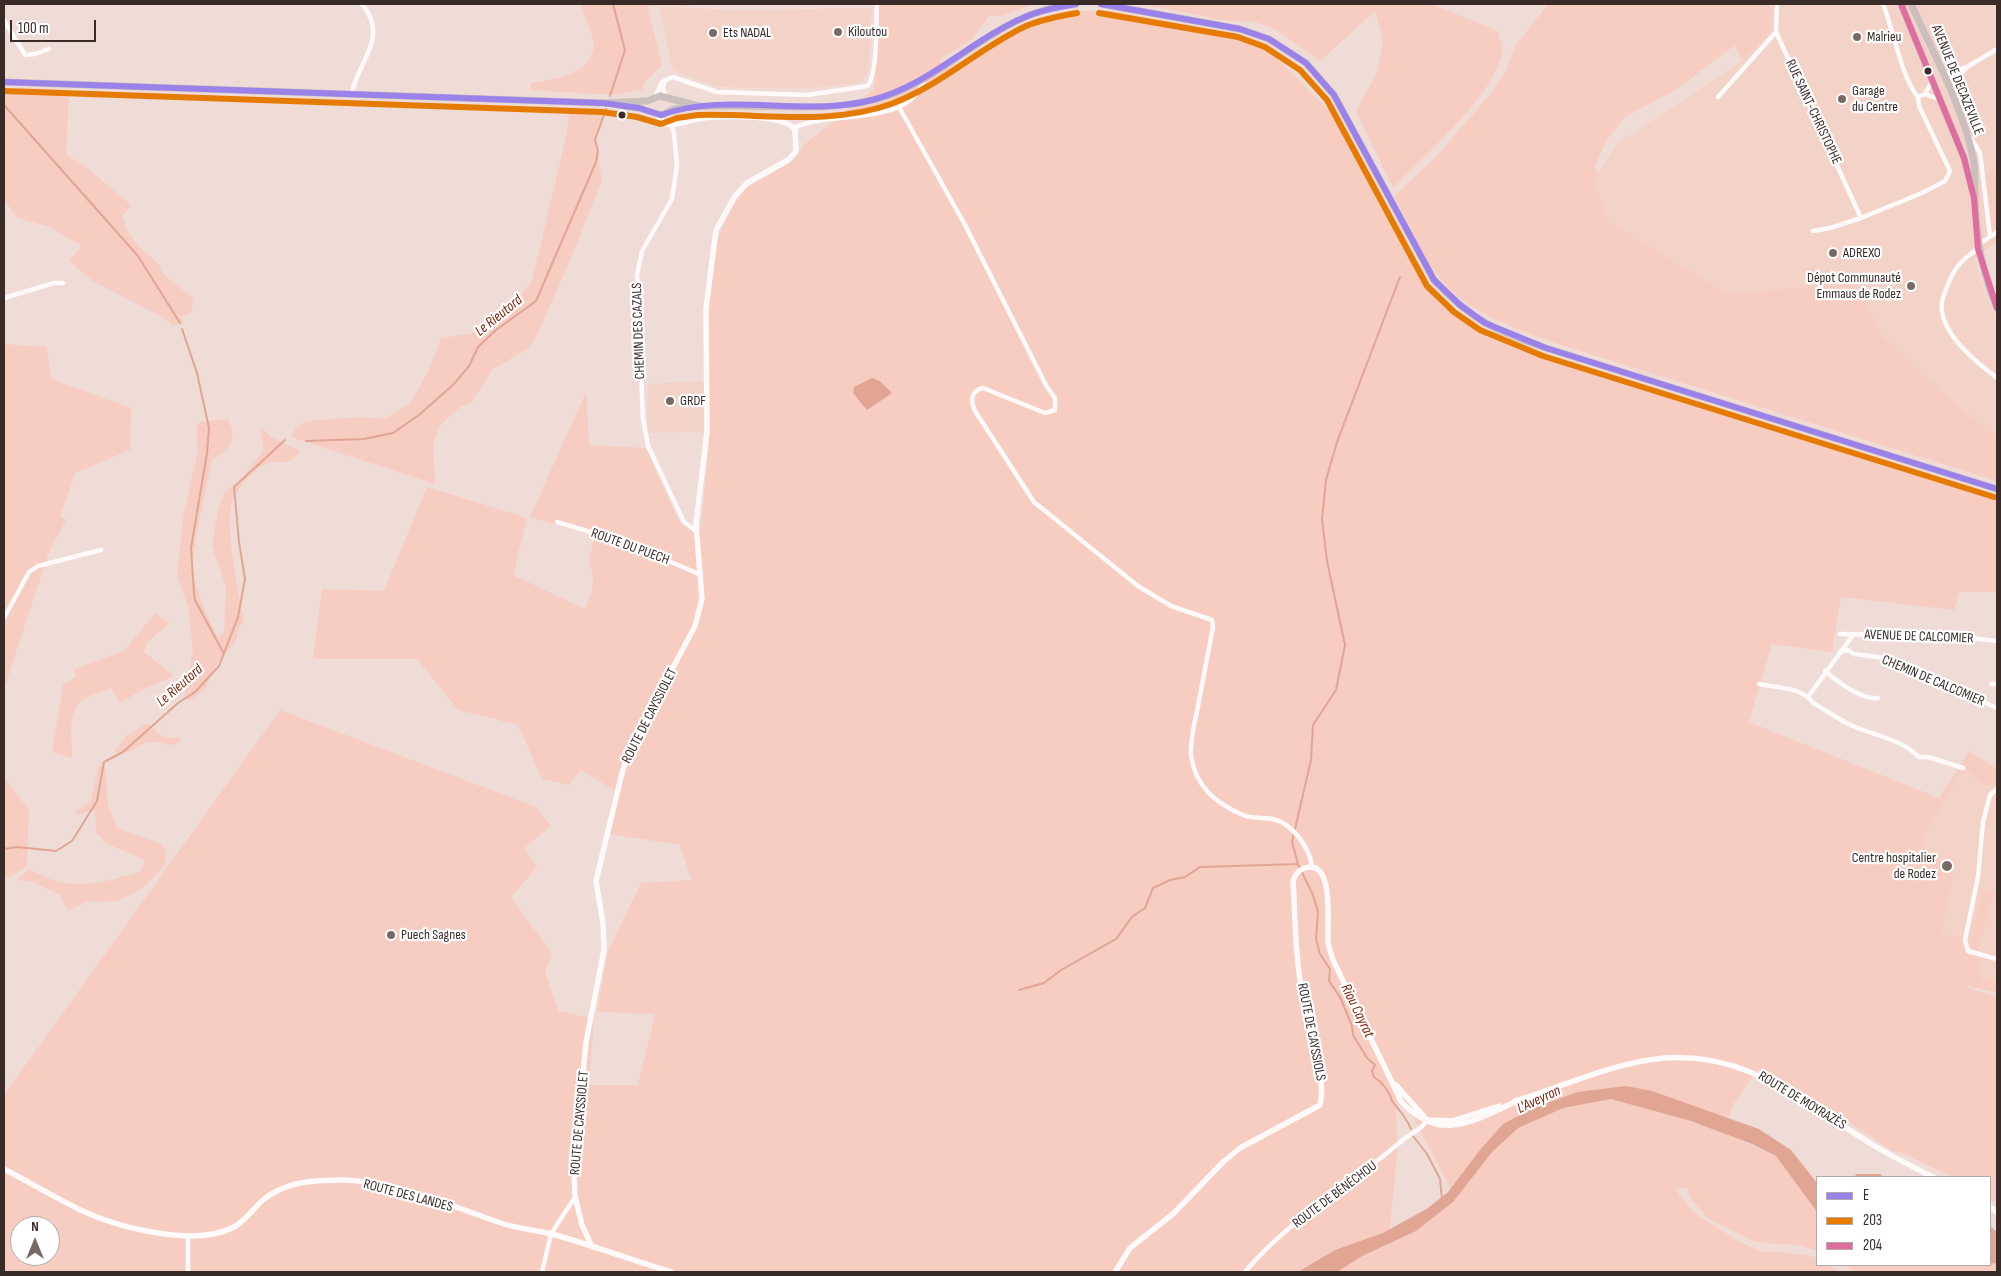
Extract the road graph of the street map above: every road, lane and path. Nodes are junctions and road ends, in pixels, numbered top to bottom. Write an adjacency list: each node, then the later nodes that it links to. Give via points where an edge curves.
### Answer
1 (362, 4): 19 (street, via 369,13 373,41)
2 (878, 4): 16 (street, via 873,71 867,86 808,95 726,93 677,77)
3 (1076, 4): 15 (main road, via 1054,5 1018,18)
4 (1101, 4): 45 (main road, via 1240,29 1269,39 1306,63 1334,95 1434,280 1454,302 1484,324 1546,348)
5 (1777, 4): 10 (street, RUE SAINT-CHRISTOPHE)
6 (1883, 4): 21 (street, via 1893,27 1905,74)
7 (1901, 4): 17 (main road, AVENUE DE DECAZEVILLE)
8 (1911, 4): 14 (main road, AVENUE DE DECAZEVILLE)
9 (4, 20): 11 (street, via 25,55)
10 (1776, 32): 25 (street); 36 (street, RUE SAINT-CHRISTOPHE)
11 (49, 49)
12 (1997, 49): 13 (street)
13 (1967, 67): 14 (street); 22 (street, via 1956,79)
14 (1943, 75): 22 (main road, AVENUE DE DECAZEVILLE)
15 (926, 76): 28 (main road, via 905,88 865,102 811,107); 29 (street, via 922,88)
16 (666, 79): 23 (street); 24 (street, via 663,87)
17 (1933, 80): 20 (street); 26 (main road, AVENUE DE DECAZEVILLE)
18 (4, 82): 19 (main road)
19 (352, 93): 27 (main road)
20 (1925, 94): 21 (street); 26 (street)
21 (1918, 97): 36 (street, via 1923,115 1950,171 1945,181)
22 (1952, 97): 34 (main road, AVENUE DE DECAZEVILLE)
23 (654, 98): 24 (main road); 27 (main road); 31 (main road, via 650,106)
24 (666, 98): 28 (main road); 30 (main road, via 670,104)
25 (1718, 98)
26 (1941, 100): 35 (main road, AVENUE DE DECAZEVILLE, via 1964,158)
27 (603, 103): 31 (main road)
28 (700, 106): 30 (main road)
29 (899, 107): 33 (street, via 802,123); 64 (street, via 1055,398 1055,410 1045,413 983,388 973,394 975,411 1034,502 1138,586 1171,606 1212,620 1193,733 1191,754 1195,775 1210,795 1243,815 1283,822 1310,855)
30 (667, 112): 31 (main road); 32 (street, via 668,122)
31 (655, 113): 32 (street, via 663,123)
32 (672, 125): 33 (street, via 698,119 734,118 773,119); 47 (street, CHEMIN DES CAZALS, via 676,185 670,206 642,251 637,275 643,418 648,446 684,522)
33 (794, 128): 47 (street, ROUTE DE CAYSSIOLET, via 796,151 788,160 746,184 735,196 716,230 706,309 707,431)
34 (1966, 130): 35 (main road, AVENUE DE DECAZEVILLE, via 1974,162); 39 (street, via 1980,153)
35 (1974, 198): 40 (main road, AVENUE DE DECAZEVILLE)
36 (1861, 218): 37 (street)
37 (1813, 231)
38 (1997, 232): 39 (street)
39 (1990, 236): 40 (street)
40 (1978, 247): 43 (main road, AVENUE DE DECAZEVILLE); 44 (street, via 1959,263 1950,277 1942,302 1943,314 1955,338)
41 (63, 283): 42 (street)
42 (4, 298)
43 (1997, 308)
44 (1997, 378)
45 (1997, 489)
46 (557, 522): 49 (street, ROUTE DU PUECH, via 627,543)
47 (697, 532): 49 (street, ROUTE DE CAYSSIOLET)
48 (100, 550): 50 (street, via 38,566 29,572)
49 (702, 576): 69 (street, ROUTE DE CAYSSIOLET, via 702,599 695,626 630,750 622,773 596,881 604,950 590,1020 575,1149)
50 (4, 618)
51 (1840, 634): 52 (street, AVENUE DE CALCOMIER)
52 (1853, 635): 53 (street, AVENUE DE CALCOMIER, via 1954,636); 54 (street)
53 (1997, 641)
54 (1840, 652): 55 (street); 61 (street, CHEMIN DE CALCOMIER, via 1848,650 1854,654 1885,658)
55 (1825, 671): 59 (street); 60 (street, via 1870,699)
56 (1759, 684): 59 (street, via 1800,692)
57 (1991, 684): 58 (street)
58 (1997, 684)
59 (1808, 697): 62 (street, via 1853,726 1888,738 1911,749 1919,757)
60 (1878, 698)
61 (1997, 708)
62 (1963, 768)
63 (1997, 789): 65 (street, via 1990,795 1983,822 1978,877 1965,940 1968,951)
64 (1310, 867): 66 (street, via 1320,870 1325,878 1328,942 1333,960 1393,1081); 76 (street, ROUTE DE CAYSSIOLS, via 1298,873 1293,881 1299,974 1322,1081 1320,1105 1240,1148 1174,1213 1130,1248)
65 (1997, 959)
66 (1427, 1120): 68 (street, ROUTE DE MOYRAZÈS, via 1452,1120 1649,1060 1712,1060 1746,1069 1777,1083 1874,1145); 77 (street, ROUTE DE BÉNÉCHOU, via 1271,1244)
67 (4, 1169): 71 (street, ROUTE DES LANDES, via 87,1213 169,1234)
68 (1932, 1176)
69 (575, 1196): 70 (street); 72 (street, ROUTE DE CAYSSIOLET, via 582,1225)
70 (551, 1234): 71 (street, ROUTE DES LANDES, via 516,1227 396,1189 340,1180 312,1181 277,1190 233,1228 211,1234); 72 (street, ROUTE DES LANDES); 74 (street)
71 (188, 1235): 73 (street)
72 (592, 1247): 75 (street)
73 (188, 1272)
74 (542, 1272)
75 (670, 1272)
76 (1115, 1272)
77 (1246, 1272)

